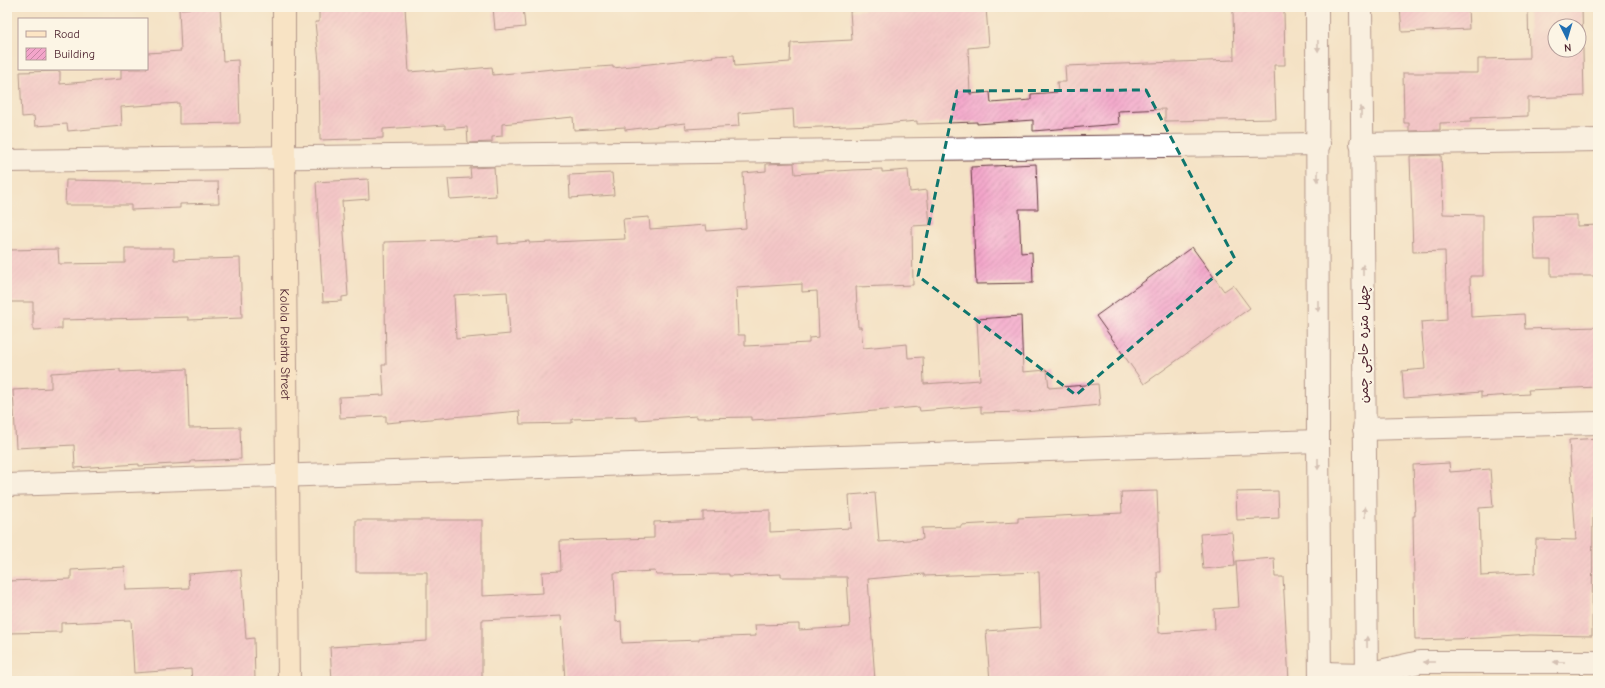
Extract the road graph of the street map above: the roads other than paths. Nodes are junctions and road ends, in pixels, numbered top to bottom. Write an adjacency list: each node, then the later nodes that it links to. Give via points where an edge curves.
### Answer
1 (284, 7): 7 (main road, Kolola Pushta Street)
2 (1317, 7): 5 (street, one-way to 5)
3 (1360, 7): 6 (street, چهل متره حاجی چمن, one-way to 3)
4 (1598, 140): 6 (street)
5 (1318, 144): 7 (street); 11 (street, one-way to 11)
6 (1362, 144): 10 (street, چهل متره حاجی چمن, one-way to 6)
7 (284, 158): 8 (street); 12 (main road, Kolola Pushta Street)
8 (7, 161)
9 (1598, 423): 10 (street)
10 (1364, 429): 16 (street, چهل متره حاجی چمن, one-way to 10)
11 (1318, 441): 12 (street); 15 (street, one-way to 15)
12 (287, 475): 13 (street); 17 (main road, Kolola Pushta Street)
13 (7, 485)
14 (1598, 662): 16 (street, one-way to 16, via 1420,662)
15 (1320, 677): 16 (street)
16 (1373, 679)
17 (289, 681)

